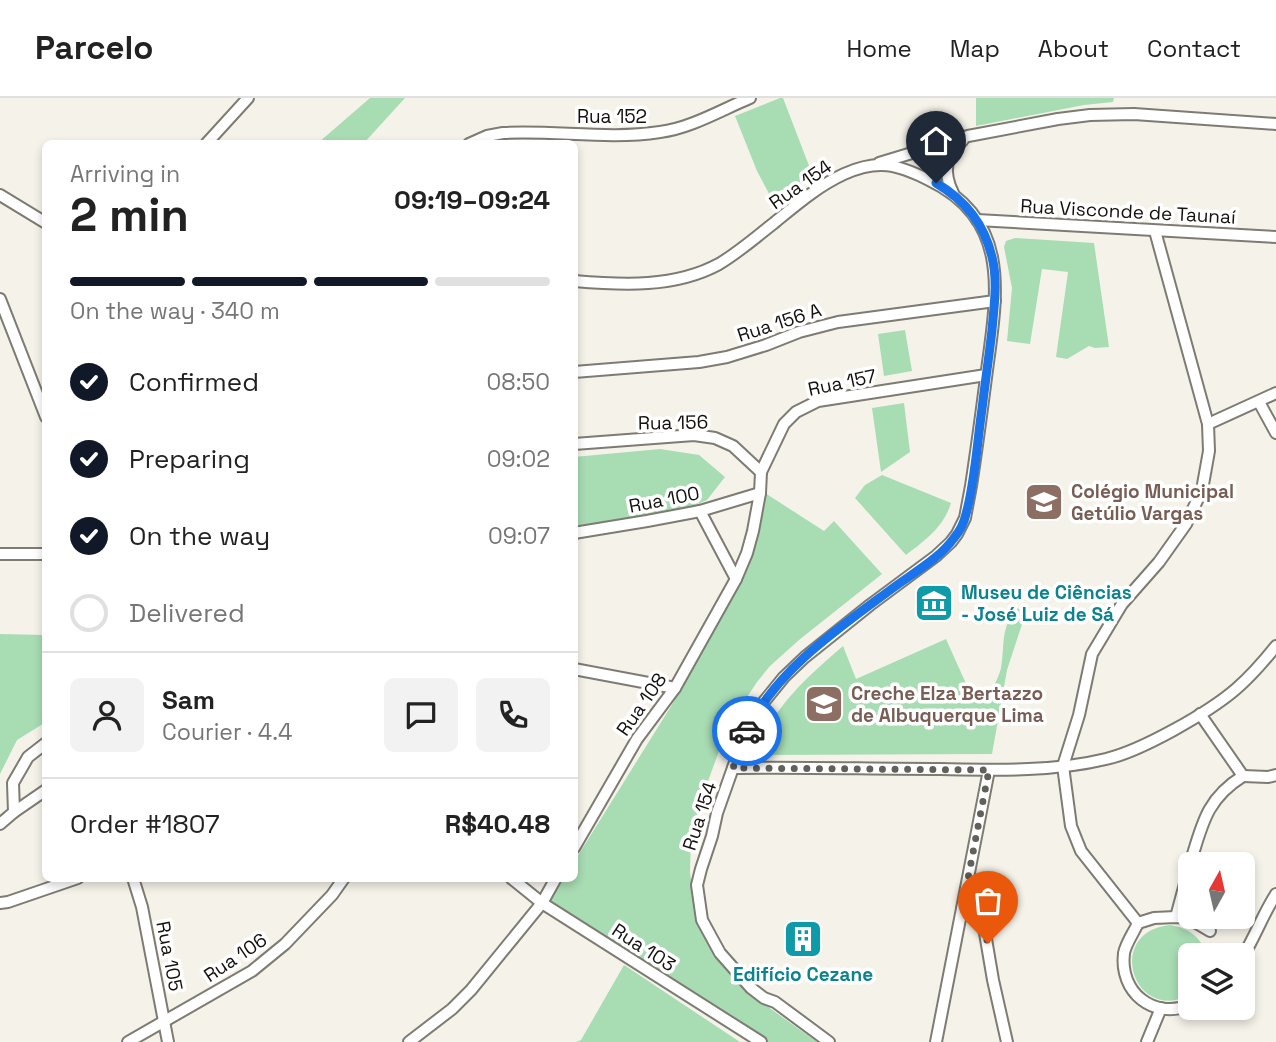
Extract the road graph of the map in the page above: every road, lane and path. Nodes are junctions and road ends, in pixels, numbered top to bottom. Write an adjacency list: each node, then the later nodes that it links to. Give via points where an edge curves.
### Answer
1 (248, 98): 5 (street)
2 (750, 98): 6 (street, Rua 152, via 659,132 514,132)
3 (1276, 124): 4 (street, via 1104,114)
4 (968, 136): 7 (street); 8 (street, via 955,146 947,161)
5 (210, 140)
6 (478, 140)
7 (874, 164): 8 (street, Rua 154, via 907,170); 14 (street, Rua 154, via 827,183 709,269 640,284)
8 (953, 193): 10 (street, Rua 154)
9 (2, 198): 11 (street)
10 (977, 220): 12 (street, Rua Visconde de Taunaí); 16 (street, Rua 154, via 992,256)
11 (42, 221)
12 (1155, 230): 13 (street, Rua Visconde de Taunaí); 22 (street)
13 (1276, 237)
14 (578, 281)
15 (0, 299): 21 (street)
16 (995, 301): 17 (street, Rua 156 A, via 838,322 699,362); 18 (street, Rua 154)
17 (578, 372)
18 (986, 375): 25 (street, Rua 157, via 818,401 784,424); 38 (street, Rua 154, via 967,508 957,534 936,556 784,677 762,704)
19 (1276, 393): 20 (street)
20 (1259, 402): 22 (street); 23 (street)
21 (42, 407)
22 (1208, 424): 37 (street, via 1202,490 1186,524 1122,604 1092,654)
23 (1276, 433)
24 (578, 444): 25 (street, Rua 156, via 694,435 715,438 733,446)
25 (761, 472): 26 (street, Rua 157)
26 (760, 493): 27 (street, Rua 100); 31 (street, Rua 108, via 747,553)
27 (700, 511): 28 (street, Rua 100); 31 (street)
28 (578, 532)
29 (0, 554): 30 (street)
30 (42, 554)
31 (736, 579): 34 (street, Rua 108)
32 (1276, 646): 35 (street, via 1235,690)
33 (578, 670): 34 (street)
34 (675, 688): 45 (street, Rua 108, via 637,739)
35 (1200, 714): 37 (street, via 1129,751); 41 (street)
36 (42, 746): 43 (street, via 28,757 13,783)
37 (1063, 766): 39 (street); 58 (street, via 1081,851)
38 (733, 768): 39 (street); 68 (street, Rua 154, via 697,885 702,920 720,953 751,988)
39 (989, 770): 55 (street)
40 (1276, 775): 41 (street)
41 (1243, 776): 46 (street, via 1214,800)
42 (42, 793): 43 (street)
43 (14, 812): 44 (street)
44 (0, 824)
45 (578, 841)
46 (1194, 852)
47 (66, 882): 53 (street)
48 (134, 882): 63 (street, Rua 105)
49 (341, 882): 63 (street, Rua 106, via 285,944 252,971)
50 (516, 882): 54 (street, Rua 103)
51 (554, 882): 54 (street)
52 (1276, 894): 60 (street)
53 (0, 903)
54 (542, 903): 66 (street, via 471,990); 67 (street, Rua 103)
55 (962, 909): 69 (street); 70 (street, via 981,923 985,933)
56 (1178, 910): 57 (street)
57 (1176, 917): 58 (street); 59 (street)
58 (1138, 923): 61 (street, via 1124,951 1124,973 1132,992)
59 (1210, 930)
60 (1251, 943)
61 (1161, 1008): 62 (street); 71 (street)
62 (1178, 1010)
63 (165, 1021): 64 (street, Rua 106); 65 (street, Rua 105)
64 (128, 1042)
65 (168, 1042)
66 (409, 1042)
67 (761, 1042)
68 (829, 1042)
69 (936, 1042)
70 (1007, 1042)
71 (1147, 1042)

